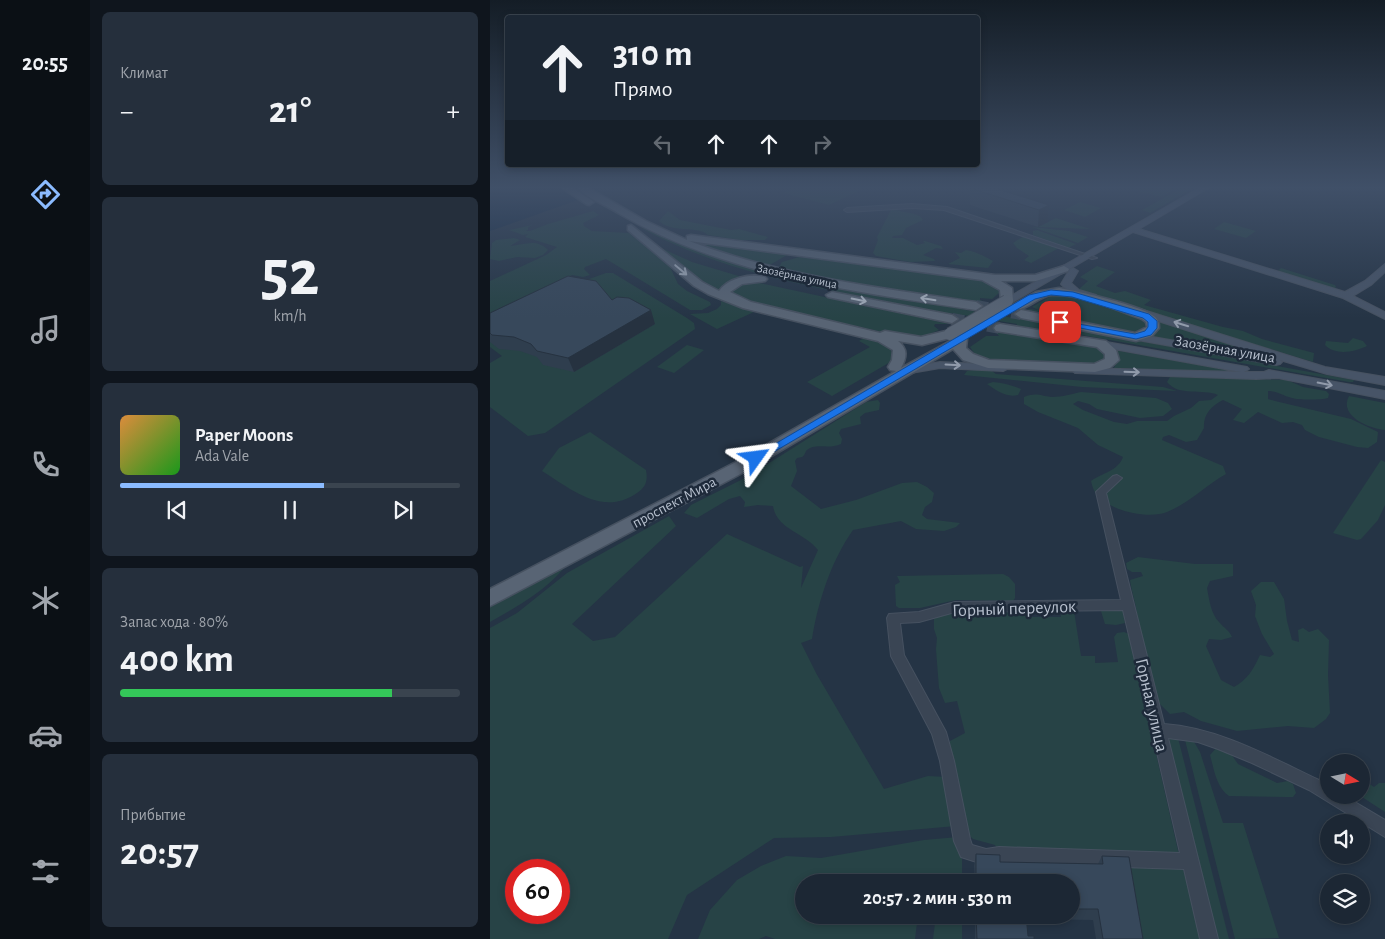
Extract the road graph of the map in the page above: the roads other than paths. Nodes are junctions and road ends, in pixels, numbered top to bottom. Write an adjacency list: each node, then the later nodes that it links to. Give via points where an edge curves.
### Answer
1 (634, 231): 24 (main road, one-way to 24, via 712,292 746,305 892,342 901,353)
2 (637, 231): 7 (main road)
3 (1013, 231): 8 (street)
4 (1135, 231): 8 (main road, проспект Мира)
5 (1139, 231): 14 (main road)
6 (660, 232): 10 (main road, via 721,243 995,278 1036,278); 12 (main road, Заозёрная улица, via 706,252)
7 (685, 254)
8 (1090, 257): 10 (main road, проспект Мира)
9 (1385, 267): 14 (main road, via 1368,284)
10 (1069, 270): 15 (main road, проспект Мира); 17 (main road, проспект Мира); 25 (main road, one-way to 10, via 1076,292 1066,284)
11 (734, 272): 13 (main road, Заозёрная улица)
12 (781, 273): 16 (main road, Заозёрная улица, one-way to 12); 17 (main road, via 775,269 775,264 786,257 802,256 985,278 1006,288)
13 (761, 279): 19 (main road, Заозёрная улица, one-way to 19); 21 (main road, via 736,283 723,293 804,317 906,339 927,340 944,334)
14 (1346, 296): 18 (main road)
15 (1032, 297): 17 (main road, проспект Мира); 22 (main road, via 1051,292 1067,293 1146,316 1152,321 1153,328)
16 (976, 306)
17 (1015, 307): 21 (main road, проспект Мира); 22 (main road, Заозёрная улица)
18 (1385, 316)
19 (952, 319)
20 (1000, 328): 23 (main road, Заозёрная улица)
21 (956, 337): 23 (main road, via 962,353 988,364 1095,368 1112,360 1111,353); 24 (main road, проспект Мира)
22 (1136, 337): 25 (main road, Заозёрная улица)
23 (1101, 344): 26 (main road, Заозёрная улица)
24 (900, 369): 26 (main road, one-way to 26, via 940,365); 30 (main road, проспект Мира, via 729,463); 31 (main road, проспект Мира, via 742,466)
25 (1327, 371): 27 (main road, Заозёрная улица)
26 (1277, 375): 28 (main road, Заозёрная улица, one-way to 28)
27 (1385, 381)
28 (1385, 395)
29 (1117, 478): 32 (street, Горная улица, via 1101,492)
30 (490, 587)
31 (490, 598)
32 (1128, 605): 33 (street, Горная улица); 37 (street, Горный переулок, via 955,607 919,617 892,618 898,656 939,732 962,841 967,851 986,857)
33 (1157, 730): 34 (street, via 1179,730 1213,741); 37 (street, Горная улица)
34 (1320, 789)
35 (1344, 804): 36 (street)
36 (1385, 829)
37 (1190, 861): 38 (street, Горная улица)
38 (1209, 939)

